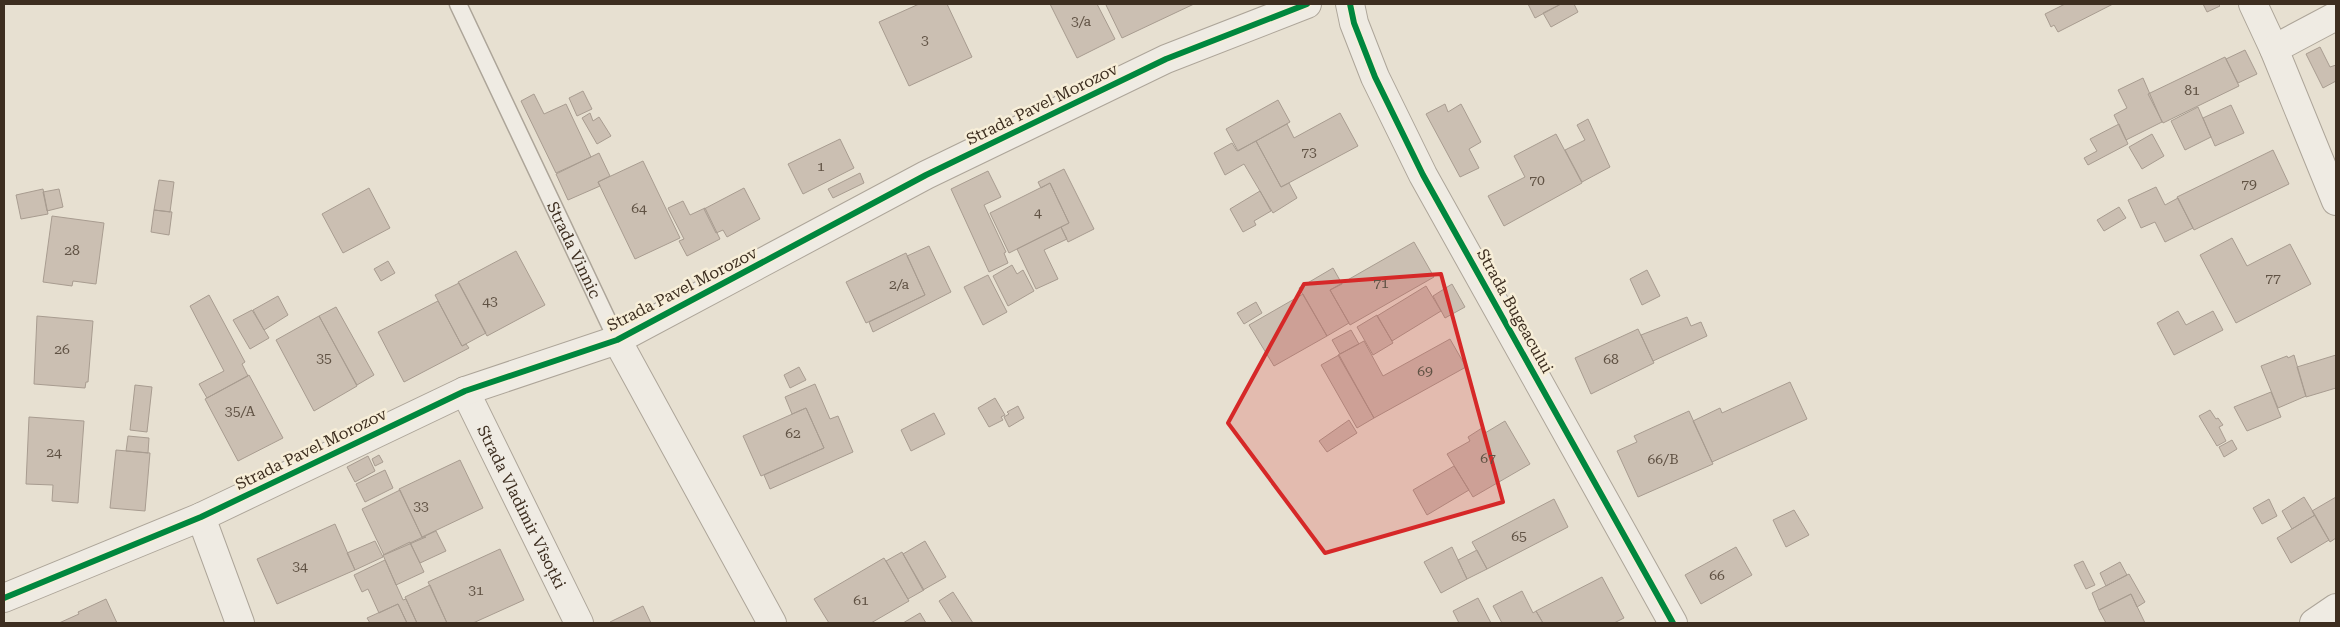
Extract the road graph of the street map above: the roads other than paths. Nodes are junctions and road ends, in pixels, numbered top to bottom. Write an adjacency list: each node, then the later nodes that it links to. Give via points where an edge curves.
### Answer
1 (458, 4): 8 (lane, Strada Vinnic)
2 (1307, 4): 8 (street, Strada Pavel Morozov, via 1166,59 926,175)
3 (1350, 4): 16 (street, Strada Bugeacului, via 1375,77 1423,175)
4 (2253, 4): 6 (street)
5 (2336, 16): 6 (street)
6 (2274, 49): 7 (street)
7 (2336, 201)
8 (617, 340): 9 (street, Strada Pavel Morozov); 15 (street, Strada Vinnic)
9 (465, 391): 10 (street, Strada Pavel Morozov); 14 (street, Strada Vladimir Vîsoțki)
10 (201, 517): 11 (street, Strada Pavel Morozov); 13 (street)
11 (4, 598)
12 (2336, 608): 17 (street)
13 (240, 623)
14 (579, 623)
15 (772, 623)
16 (1673, 623)
17 (2314, 623)

